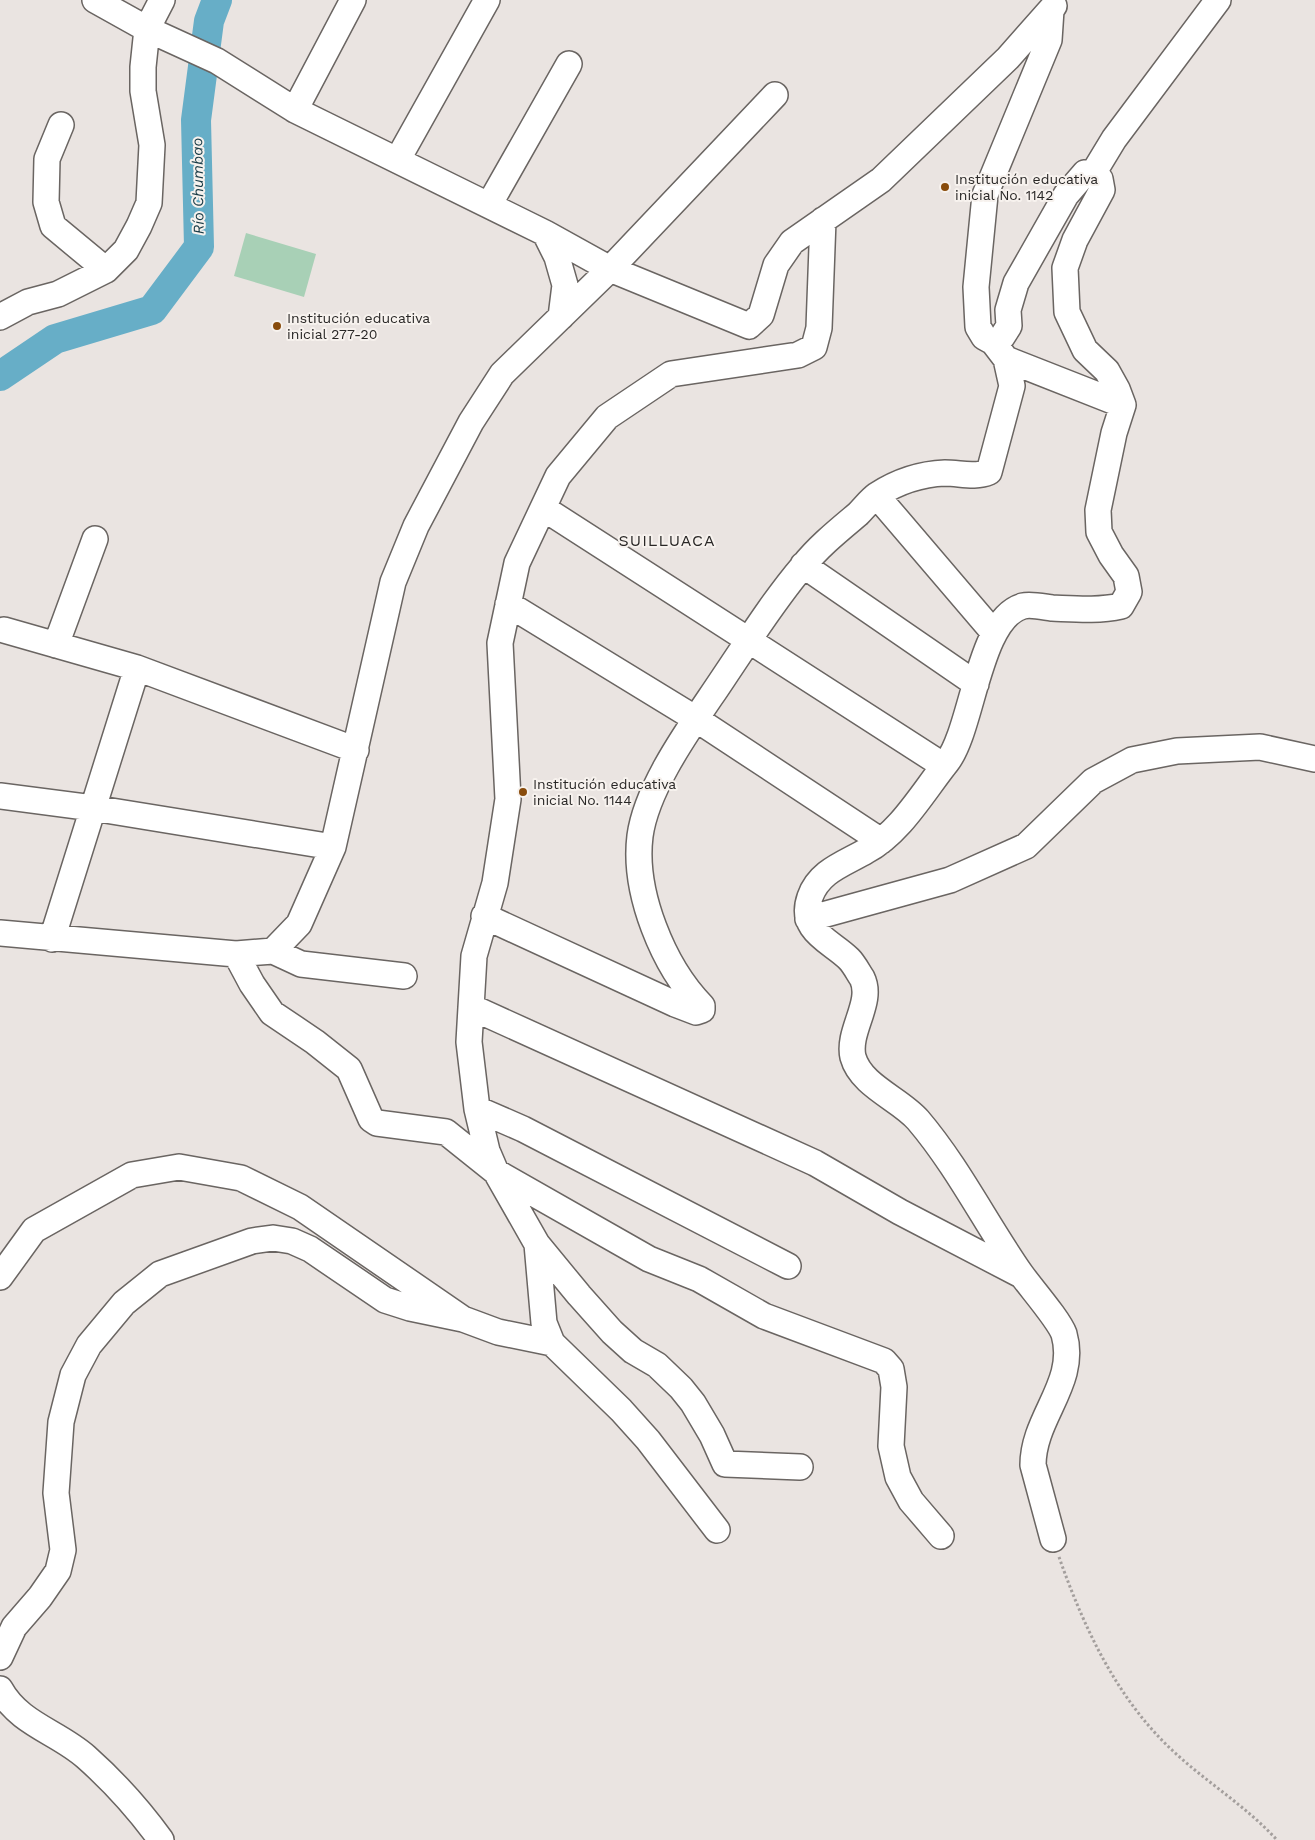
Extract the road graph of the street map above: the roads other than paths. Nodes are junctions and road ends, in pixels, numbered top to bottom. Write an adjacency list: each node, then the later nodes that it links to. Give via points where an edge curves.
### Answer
1 (95, 0): 7 (street)
2 (162, 0): 7 (street)
3 (353, 0): 10 (street)
4 (487, 0): 12 (street)
5 (1218, 0): 13 (street, via 1114,139)
6 (1055, 5): 15 (street, via 1008,58 881,180); 21 (street, via 1049,40 985,195 976,288 978,327 984,337)
7 (152, 31): 10 (street, via 217,61); 18 (street, via 143,91 152,145 148,203 126,250)
8 (569, 64): 14 (street)
9 (775, 95): 17 (street)
10 (295, 110): 12 (street)
11 (61, 125): 18 (street, via 46,159 46,202 53,226)
12 (398, 159): 14 (street)
13 (1094, 172): 21 (street, via 1085,173 1066,195 1016,283 1008,310 1009,326 1002,337); 22 (street, via 1100,179 1102,190 1075,240 1065,268 1068,312 1086,350 1107,371)
14 (489, 205): 16 (street)
15 (823, 220): 17 (street, via 792,242 776,264 761,315 750,326); 24 (street, via 819,328 814,346 798,355 670,374 607,417 558,476)
16 (546, 233): 17 (street); 20 (street, via 565,285)
17 (610, 269): 20 (street)
18 (106, 270): 19 (street)
19 (0, 317)
20 (561, 317): 35 (street, via 502,374 471,422 416,526 393,582)
21 (1000, 350): 22 (street); 23 (street, via 1012,386 989,472 981,476 944,473 912,477)
22 (1123, 405): 29 (street, via 1098,510 1100,532 1110,555 1126,576 1129,592 1121,606 1103,610 1024,606 1011,614)
23 (877, 496): 26 (street); 29 (street)
24 (543, 508): 27 (street, via 517,563); 30 (street)
25 (95, 539): 31 (street)
26 (803, 565): 30 (street); 33 (street)
27 (508, 604): 34 (street); 42 (street, via 500,643 508,799 495,883)
28 (4, 630): 31 (street)
29 (994, 633): 33 (street)
30 (748, 641): 34 (street); 37 (street)
31 (56, 645): 32 (street)
32 (137, 668): 35 (street); 39 (street)
33 (976, 684): 37 (street, via 952,755)
34 (696, 719): 40 (street); 42 (street, via 646,808 640,837 640,872 648,909 661,944 671,966 702,1010 696,1012 675,1004)
35 (356, 750): 41 (street)
36 (1315, 759): 43 (street, via 1260,747 1177,751 1132,760 1093,781 1026,846 950,880)
37 (944, 766): 40 (street)
38 (0, 796): 39 (street)
39 (93, 808): 41 (street); 45 (street)
40 (882, 841): 43 (street, via 827,872 815,885 808,901)
41 (334, 847): 46 (street, via 299,924)
42 (484, 916): 49 (street, via 474,956)
43 (808, 919): 54 (street, via 824,941 849,959 864,982 864,1002 854,1031 853,1057 864,1076 917,1118)
44 (0, 933): 45 (street)
45 (52, 939): 47 (street)
46 (273, 951): 47 (street); 48 (street, via 301,964)
47 (236, 954): 51 (street, via 272,1013 349,1069 371,1119 377,1124 446,1132)
48 (404, 976)
49 (471, 1007): 50 (street, via 470,1042); 54 (street, via 814,1163)
50 (477, 1109): 51 (street, via 486,1151); 53 (street, via 523,1129)
51 (496, 1172): 52 (street); 60 (street, via 650,1259 698,1279 764,1316 884,1361 891,1369 894,1387 891,1446 898,1477 911,1501)
52 (537, 1244): 57 (street, via 544,1323); 58 (street, via 612,1332 632,1351 657,1365 681,1388 703,1418 725,1464)
53 (788, 1266)
54 (1022, 1275): 61 (street, via 1061,1327 1067,1351 1064,1375 1038,1432 1032,1465)
55 (0, 1277): 56 (street, via 34,1230 132,1175 179,1167 241,1178 300,1207)
56 (463, 1319): 57 (street, via 498,1332); 62 (street, via 385,1300 310,1249 292,1241 273,1238 252,1241 160,1274 124,1303 89,1345 73,1375 61,1422 56,1484 63,1550 60,1564 40,1598 14,1627)
57 (552, 1343): 59 (street, via 643,1434)
58 (800, 1467)
59 (717, 1530)
60 (941, 1536)
61 (1053, 1540)
62 (0, 1657)
63 (0, 1689): 64 (street, via 8,1704 86,1757)
64 (161, 1840)

